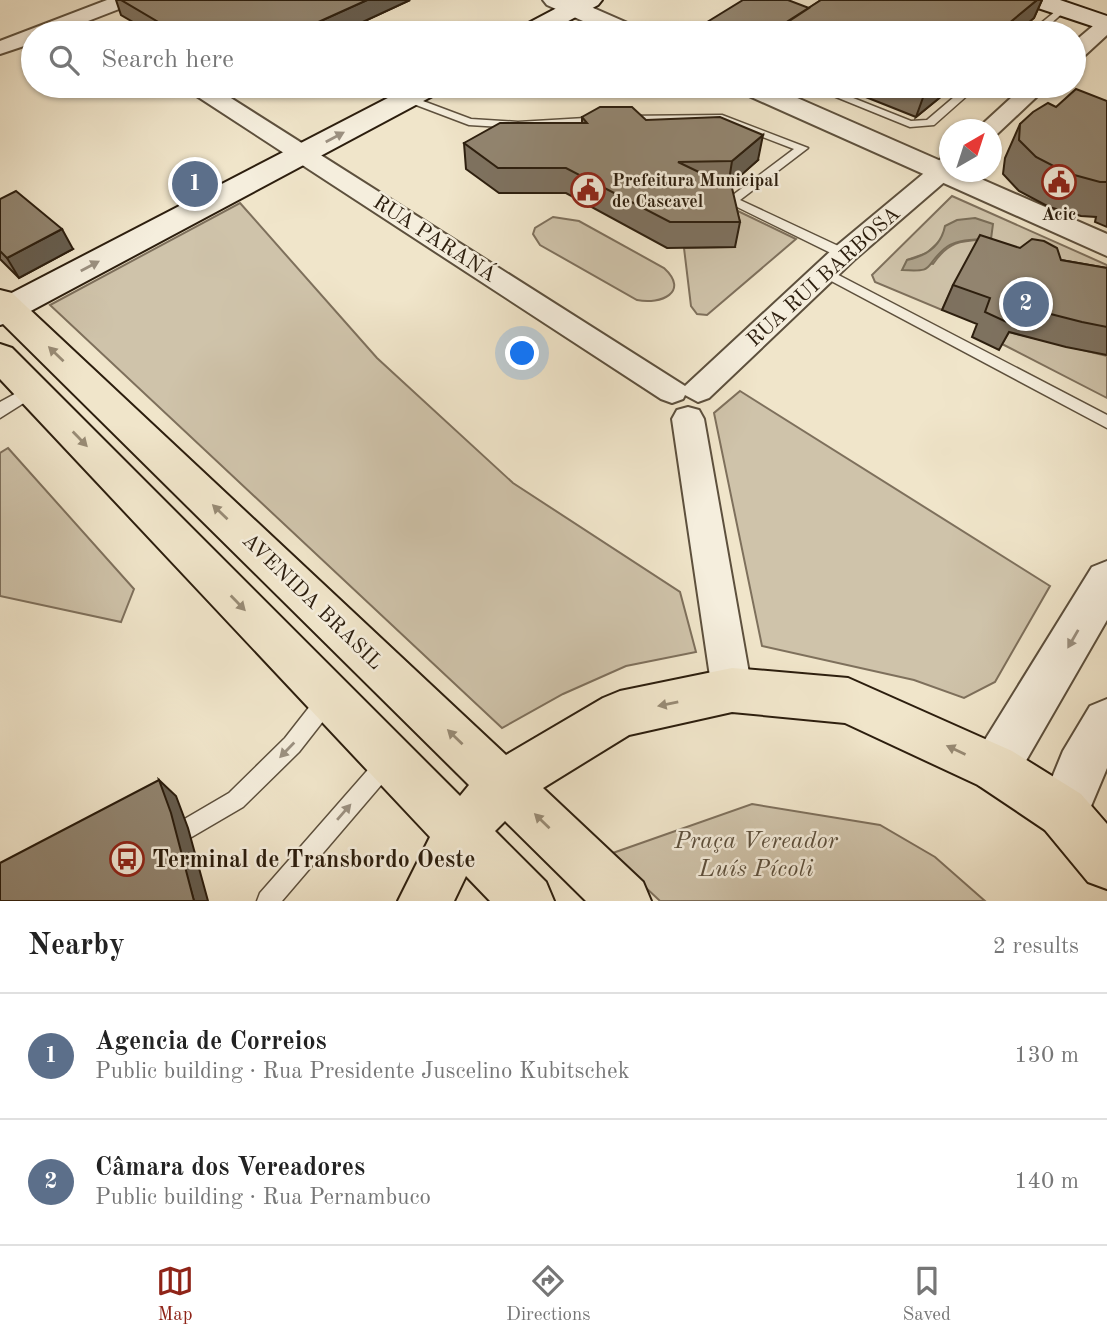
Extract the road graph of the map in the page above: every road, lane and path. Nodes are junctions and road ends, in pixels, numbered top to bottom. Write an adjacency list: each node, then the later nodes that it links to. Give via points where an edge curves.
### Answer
1 (62, 0): 6 (street)
2 (125, 0): 6 (street)
3 (1037, 0): 5 (street)
4 (573, 3): 9 (street); 10 (street)
5 (1062, 9): 11 (lane); 12 (street)
6 (86, 15): 7 (street); 8 (street)
7 (70, 21)
8 (96, 21)
9 (546, 21)
10 (607, 21)
11 (1048, 21)
12 (1107, 24): 14 (street)
13 (21, 40): 15 (street)
14 (1086, 43)
15 (0, 48)
16 (216, 98): 24 (street, RUA PARANÁ)
17 (408, 98): 24 (street, one-way to 17)
18 (429, 98): 29 (lane, via 469,122 518,125 722,118 802,148 731,201)
19 (781, 98): 25 (street)
20 (845, 98): 21 (lane, via 922,125)
21 (959, 98)
22 (1024, 98): 23 (street)
23 (1000, 119)
24 (303, 153): 30 (street, one-way to 24); 32 (street, RUA PARANÁ)
25 (939, 164)
26 (939, 172): 29 (street, RUA RUI BARBOSA)
27 (976, 182): 28 (street)
28 (1107, 246)
29 (834, 263): 32 (street, RUA RUI BARBOSA); 34 (lane)
30 (3, 308): 41 (main road, AVENIDA BRASIL, one-way to 30)
31 (0, 357): 33 (main road)
32 (686, 400): 36 (street)
33 (16, 401): 37 (main road, one-way to 37)
34 (1107, 422)
35 (1107, 580): 40 (street, one-way to 40)
36 (732, 690): 40 (main road, one-way to 36, via 848,701); 41 (main road, one-way to 41, via 620,714)
37 (329, 697): 39 (main road); 44 (lane, one-way to 44, via 292,745 236,800)
38 (1107, 722): 42 (street, via 1080,768)
39 (390, 760): 43 (main road); 46 (lane, one-way to 39)
40 (995, 768): 42 (main road)
41 (504, 784): 43 (main road); 49 (main road, AVENIDA BRASIL, one-way to 41)
42 (1063, 812): 45 (main road)
43 (461, 832): 47 (main road); 48 (main road)
44 (153, 848)
45 (1107, 863)
46 (268, 901)
47 (425, 901)
48 (527, 901)
49 (624, 901)

